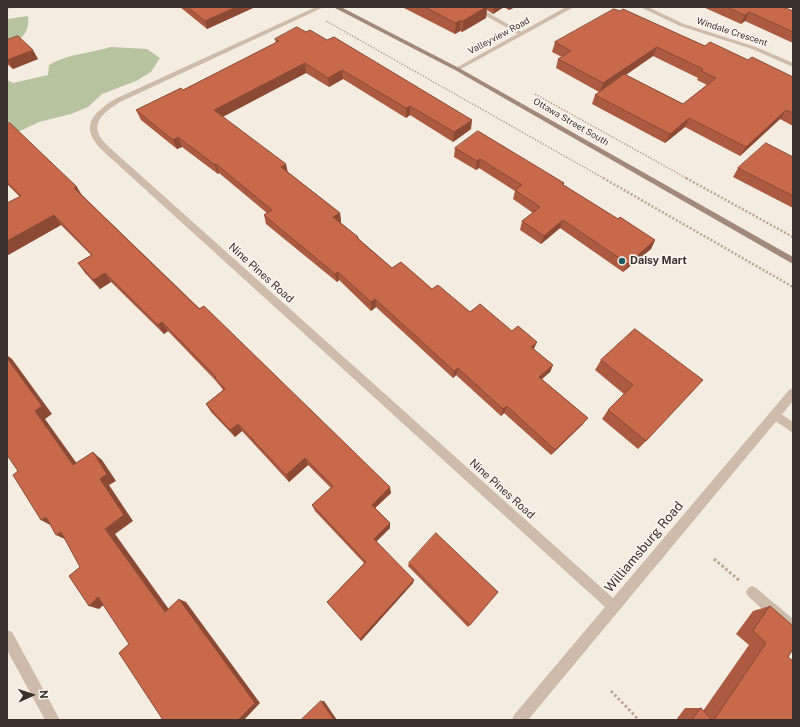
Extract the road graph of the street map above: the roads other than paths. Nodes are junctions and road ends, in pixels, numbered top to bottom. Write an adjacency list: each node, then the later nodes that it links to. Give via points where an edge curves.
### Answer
1 (321, 7): 14 (street, Nine Pines Road, via 129,94 98,116 93,127 94,136 112,155)
2 (336, 7): 8 (main road, Ottawa Street South)
3 (473, 7): 6 (street)
4 (571, 7): 6 (street, Valleyview Road)
5 (643, 7): 7 (street, Windale Crescent, via 682,25 754,48)
6 (522, 34): 8 (street, Valleyview Road)
7 (793, 65)
8 (456, 69): 9 (main road, Ottawa Street South)
9 (793, 261)
10 (793, 393): 11 (street, Williamsburg Road)
11 (775, 415): 12 (street); 14 (street, Williamsburg Road)
12 (793, 428)
13 (752, 592): 15 (street)
14 (614, 606): 18 (street, Williamsburg Road)
15 (793, 628)
16 (7, 637): 17 (street)
17 (53, 720)
18 (519, 720)

